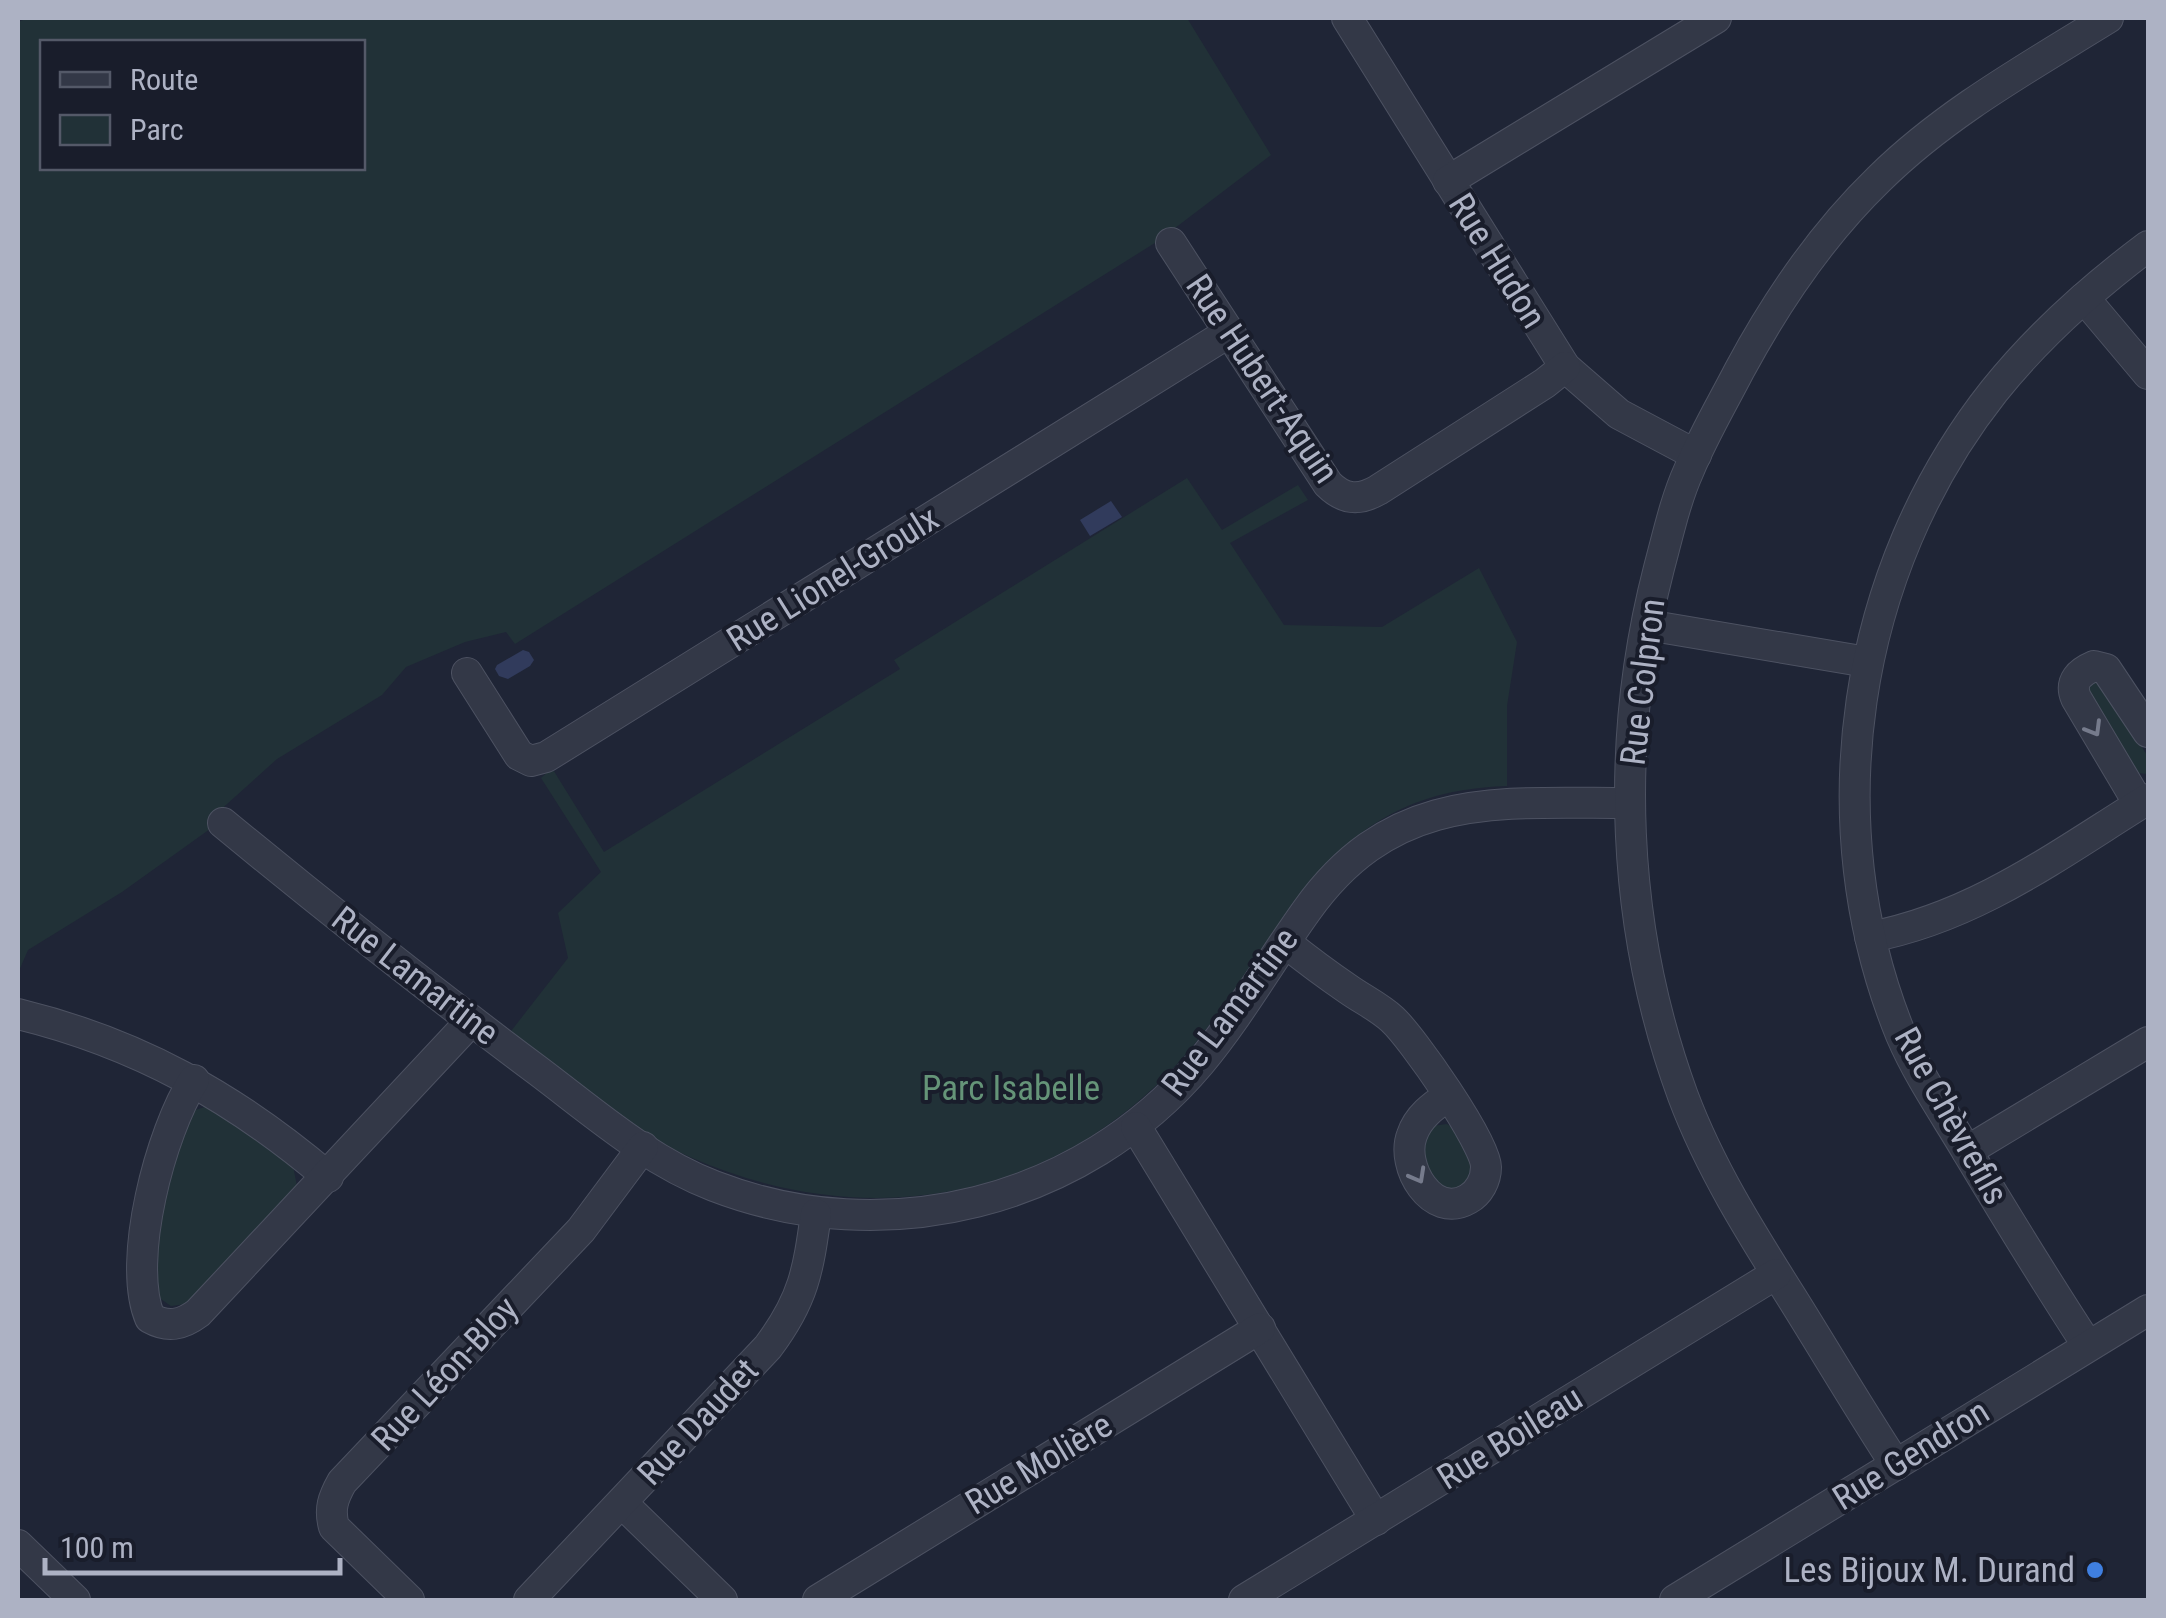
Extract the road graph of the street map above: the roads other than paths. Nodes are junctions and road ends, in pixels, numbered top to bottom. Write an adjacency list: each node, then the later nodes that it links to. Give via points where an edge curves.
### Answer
1 (1348, 18): 4 (street, Rue Hudon)
2 (1716, 18): 4 (street)
3 (2108, 18): 11 (street, Rue Colpron, via 1943,124 1875,182 1770,317)
4 (1448, 182): 9 (street, Rue Hudon)
5 (1171, 243): 8 (street, Rue Hubert-Aquin)
6 (2148, 246): 7 (street, Rue Chèvrefils)
7 (2084, 298): 10 (street); 13 (street, Rue Chèvrefils, via 2011,370 1947,459 1898,561)
8 (1228, 333): 9 (street, Rue Hubert-Aquin, via 1328,484 1356,498 1448,446); 14 (street, Rue Lionel-Groulx, via 546,757 530,761 520,755)
9 (1564, 367): 11 (street, Rue Hudon, via 1618,414)
10 (2148, 374)
11 (1696, 455): 12 (street, Rue Colpron, via 1672,516)
12 (1646, 626): 13 (street); 17 (street, Rue Colpron)
13 (1868, 662): 19 (street, Rue Chèvrefils, via 1855,822)
14 (467, 673)
15 (2148, 732): 16 (street, one-way to 16, via 2106,669 2094,666 2078,675 2076,698)
16 (2144, 802): 19 (street, via 1968,907)
17 (1628, 803): 20 (street, Rue Lamartine, via 1492,804 1420,819 1346,864); 31 (street, Rue Colpron, via 1638,921 1669,1054 1713,1164)
18 (222, 823): 22 (street, Rue Lamartine)
19 (1870, 936): 28 (street, Rue Chèvrefils, via 1901,1035)
20 (1286, 943): 25 (street, via 1390,1017); 26 (street, Rue Lamartine, via 1201,1062)
21 (18, 1014): 24 (street, via 119,1045)
22 (471, 1021): 27 (street, Rue Lamartine); 29 (street)
23 (2148, 1042): 28 (street)
24 (194, 1080): 29 (street); 29 (street, via 168,1134 143,1240 141,1284 150,1318 176,1324 198,1313)
25 (1448, 1096)
26 (1136, 1127): 30 (street, Rue Lamartine, via 1050,1177 970,1205 902,1214); 33 (street)
27 (643, 1148): 30 (street, Rue Lamartine, via 713,1186); 40 (street, Rue Léon-Bloy, via 580,1230 334,1497 332,1517 342,1538)
28 (1967, 1151): 34 (street, Rue Chèvrefils)
29 (328, 1177)
30 (816, 1214): 36 (street, Rue Daudet, via 802,1290 784,1325)
31 (1776, 1274): 35 (street, Rue Colpron); 37 (street, Rue Boileau)
32 (2148, 1310): 34 (street, Rue Gendron)
33 (1260, 1328): 37 (street); 43 (street, Rue Molière)
34 (2088, 1346): 35 (street, Rue Gendron)
35 (1896, 1464): 45 (street, Rue Gendron)
36 (622, 1503): 41 (street, Rue Daudet); 42 (street)
37 (1376, 1520): 44 (street, Rue Boileau)
38 (18, 1545): 39 (street)
39 (75, 1600)
40 (409, 1600)
41 (529, 1600)
42 (722, 1600)
43 (818, 1600)
44 (1244, 1600)
45 (1675, 1600)

